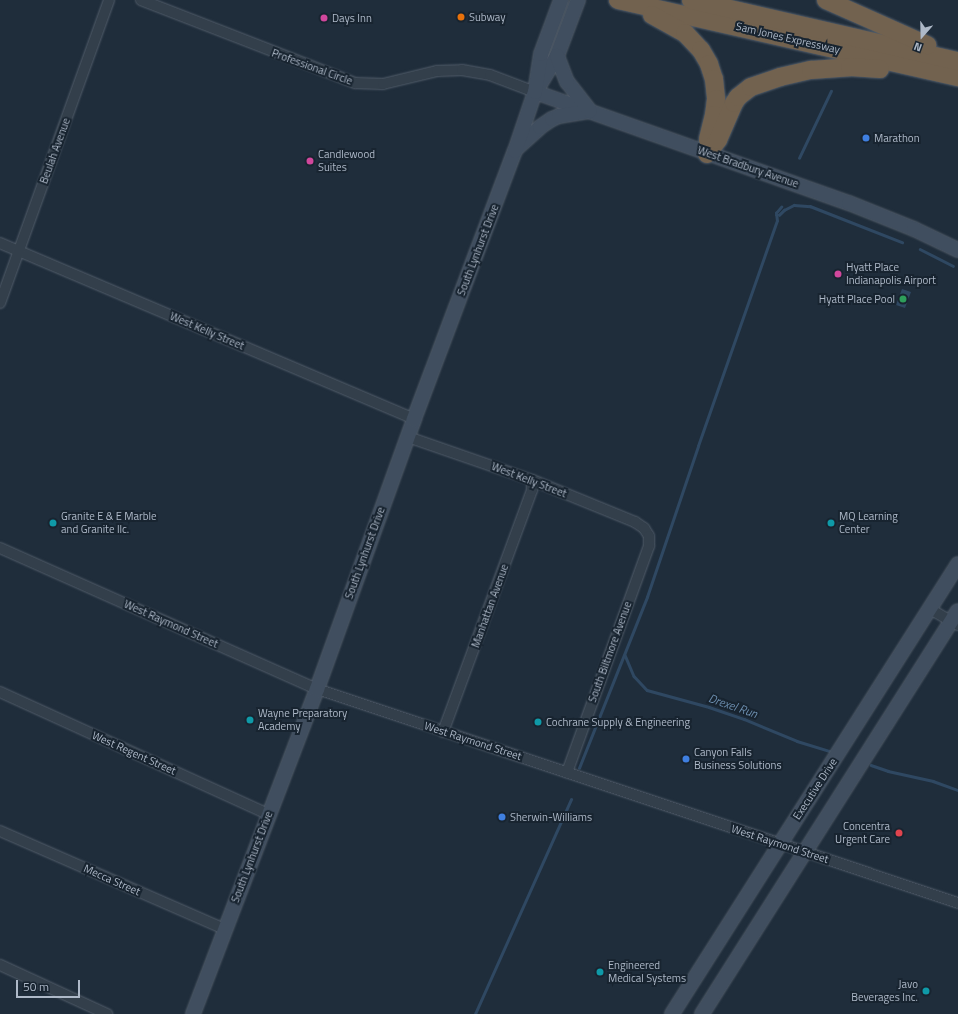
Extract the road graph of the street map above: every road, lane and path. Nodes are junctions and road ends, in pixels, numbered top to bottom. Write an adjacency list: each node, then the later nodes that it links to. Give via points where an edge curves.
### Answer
1 (109, 0): 18 (street, Beulah Avenue)
2 (141, 0): 12 (street, Professional Circle, via 355,83 383,84 438,71 462,70 490,75)
3 (561, 0): 12 (main road, South Lynhurst Drive, via 541,54)
4 (578, 0): 9 (main road, South Lynhurst Drive)
5 (612, 0): 15 (highway, via 681,30 703,54 714,79 716,99 708,135)
6 (618, 0): 11 (highway, Sam Jones Expressway)
7 (691, 0): 11 (highway, Sam Jones Expressway)
8 (826, 0): 10 (highway)
9 (557, 56): 12 (main road, South Lynhurst Drive); 13 (main road, via 567,82)
10 (958, 58)
11 (956, 71): 15 (highway, via 850,67 803,72 758,84 744,91 736,100 718,140)
12 (535, 92): 13 (main road, West Bradbury Avenue); 14 (main road, South Lynhurst Drive)
13 (590, 111): 14 (main road, via 552,119 536,130); 15 (main road, West Bradbury Avenue)
14 (515, 151): 20 (main road, South Lynhurst Drive)
15 (707, 154): 17 (main road, West Bradbury Avenue, via 871,211)
16 (0, 243): 18 (street, West Kelly Street)
17 (958, 250)
18 (19, 251): 19 (street, Beulah Avenue); 20 (street, West Kelly Street)
19 (0, 303)
20 (414, 419): 21 (main road, South Lynhurst Drive)
21 (408, 437): 22 (street, West Kelly Street); 28 (main road, South Lynhurst Drive)
22 (532, 480): 23 (street, West Kelly Street, via 635,522); 30 (street, Manhattan Avenue, via 532,490)
23 (646, 531): 31 (street, South Biltmore Avenue, via 649,546)
24 (0, 548): 28 (street, West Raymond Street)
25 (958, 564): 26 (main road, Executive Drive)
26 (930, 609): 27 (street); 34 (main road, Executive Drive)
27 (956, 619): 35 (main road)
28 (317, 689): 30 (street, West Raymond Street); 32 (main road, South Lynhurst Drive)
29 (0, 692): 32 (street, West Regent Street)
30 (444, 732): 31 (street, West Raymond Street)
31 (567, 773): 34 (street, West Raymond Street)
32 (268, 814): 37 (main road, South Lynhurst Drive)
33 (0, 831): 37 (street, Mecca Street)
34 (780, 844): 35 (street, West Raymond Street); 41 (main road, Executive Drive)
35 (805, 852): 36 (street, West Raymond Street); 42 (main road)
36 (958, 903)
37 (224, 930): 40 (main road, South Lynhurst Drive)
38 (0, 965): 39 (street)
39 (107, 1014)
40 (193, 1014)
41 (672, 1014)
42 (702, 1014)

